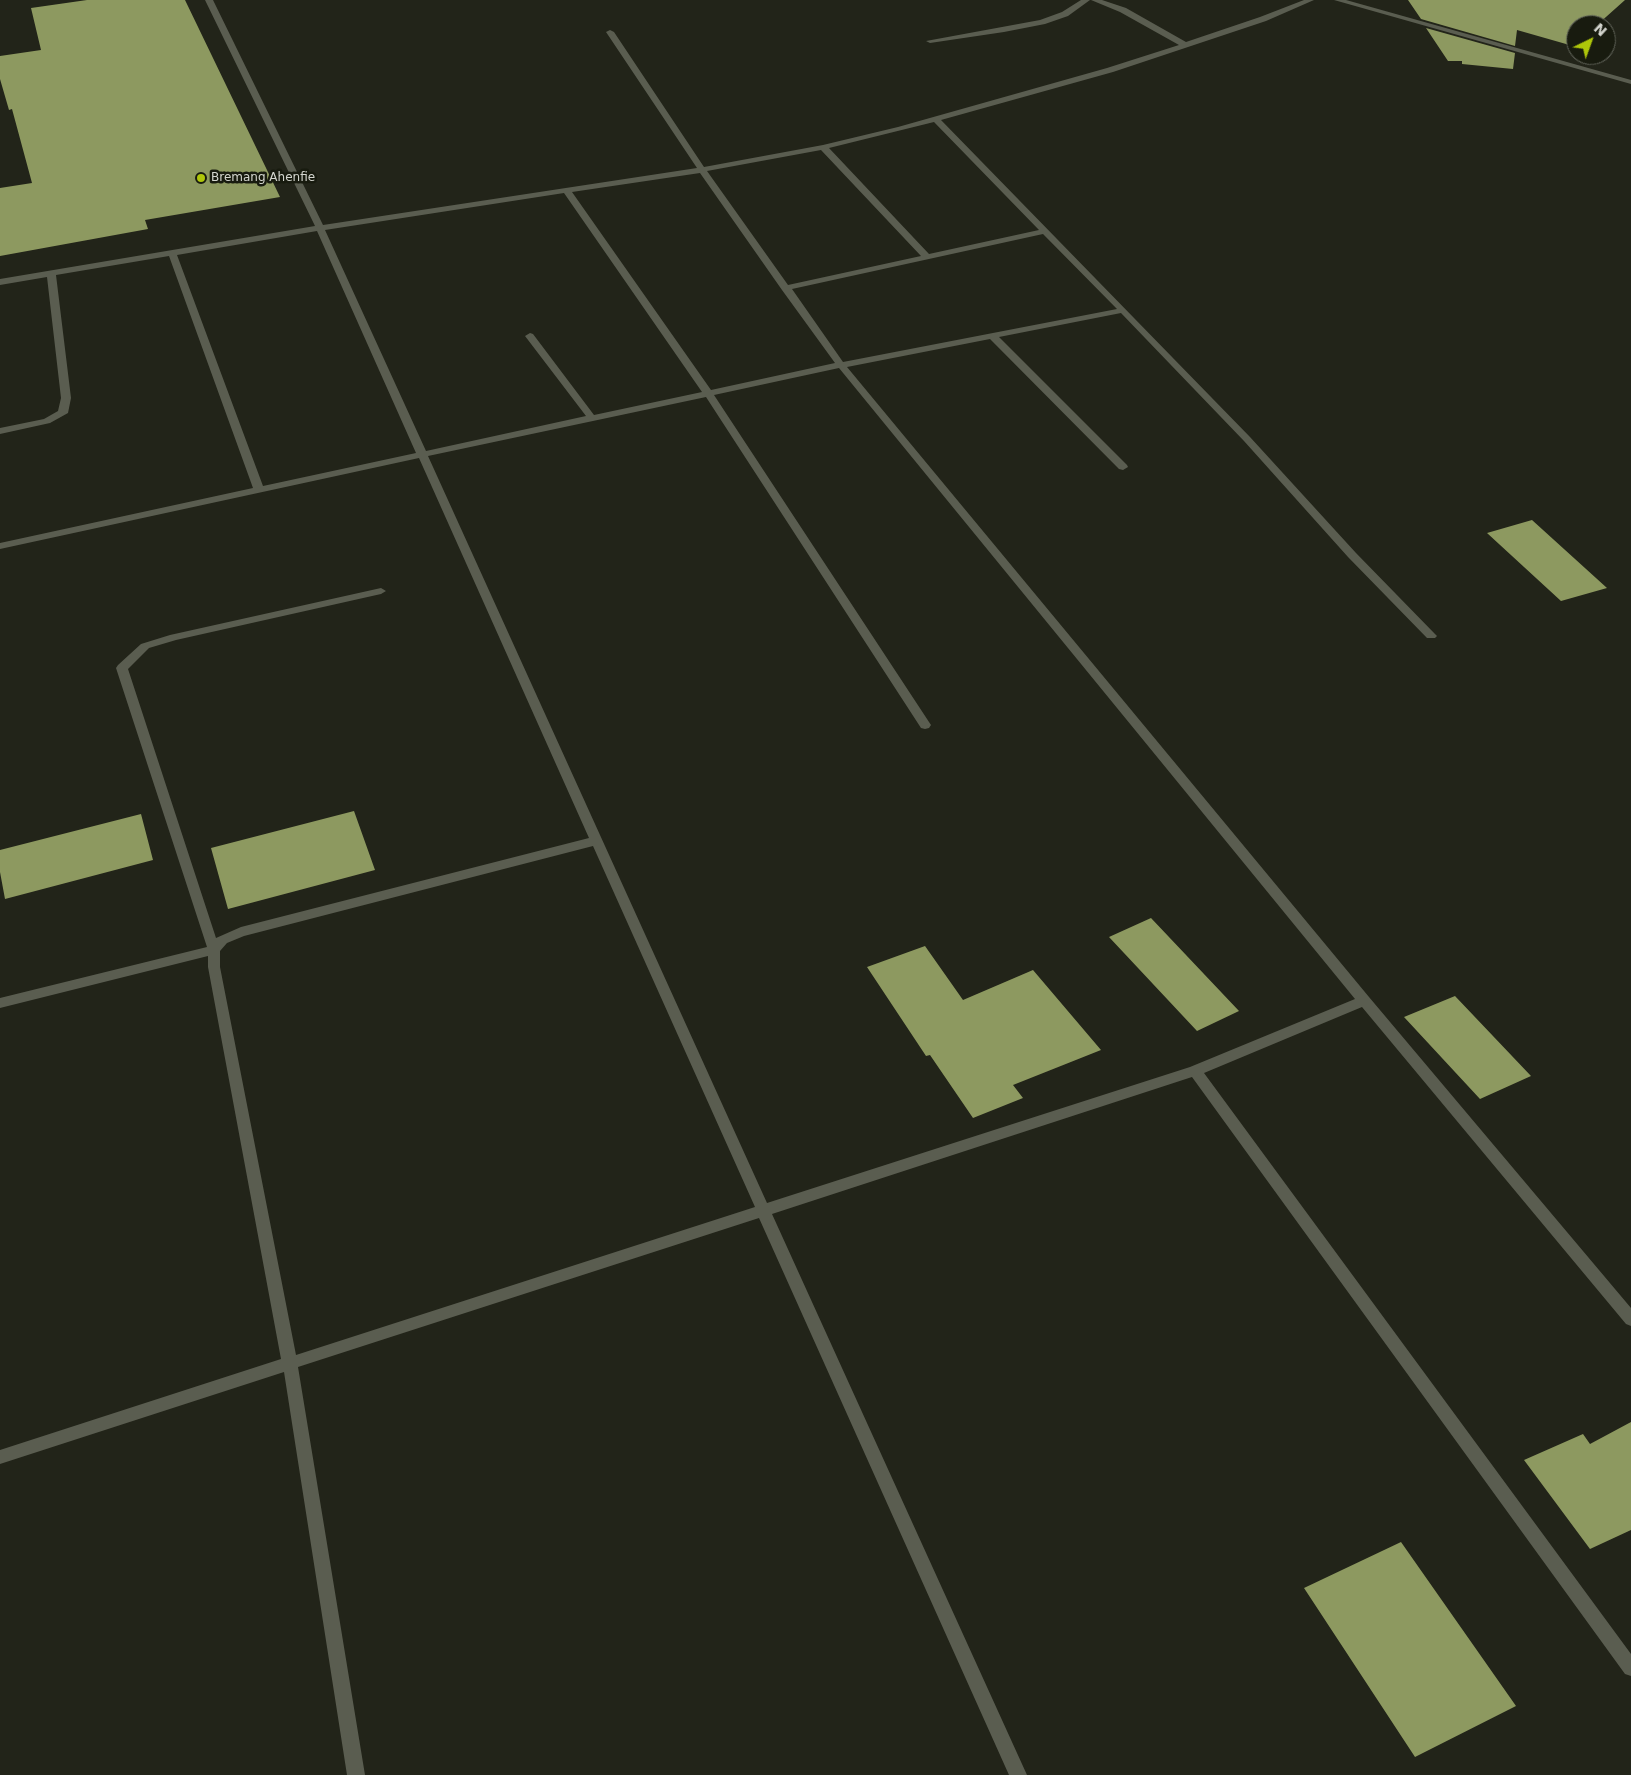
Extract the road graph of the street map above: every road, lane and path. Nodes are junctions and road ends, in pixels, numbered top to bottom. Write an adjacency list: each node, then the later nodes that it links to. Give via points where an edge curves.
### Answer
1 (209, 0): 14 (street)
2 (1086, 0): 7 (street, via 1065,14 1042,22)
3 (1095, 0): 8 (street, via 1123,10)
4 (1310, 0): 8 (street)
5 (1338, 0): 9 (street)
6 (610, 32): 12 (street)
7 (930, 41)
8 (1185, 45): 10 (street, via 1110,70)
9 (1631, 82)
10 (935, 119): 11 (street); 15 (street)
11 (823, 147): 12 (street); 17 (street)
12 (702, 170): 13 (street); 20 (street)
13 (566, 190): 14 (street); 25 (street)
14 (320, 228): 16 (street); 28 (street)
15 (1045, 231): 17 (street); 21 (street)
16 (172, 253): 18 (street); 30 (street)
17 (927, 257): 20 (street)
18 (51, 274): 19 (street); 27 (street, via 66,398 63,413 47,421)
19 (0, 282)
20 (785, 288): 24 (street)
21 (1123, 310): 23 (street); 33 (street)
22 (530, 336): 26 (street)
23 (993, 336): 24 (street); 29 (street)
24 (841, 365): 25 (street); 37 (street)
25 (708, 394): 26 (street); 34 (street)
26 (592, 418): 28 (street)
27 (0, 431)
28 (422, 454): 30 (street); 35 (street)
29 (1123, 467)
30 (259, 490): 31 (street)
31 (0, 546)
32 (381, 591): 36 (street, via 174,637 145,646 122,668)
33 (1431, 636)
34 (925, 725)
35 (596, 841): 36 (street, via 241,932 222,940); 40 (street)
36 (214, 950): 38 (street); 42 (street, via 214,967)
37 (1364, 1001): 39 (street); 41 (street)
38 (0, 1003)
39 (1195, 1071): 40 (street); 44 (street)
40 (763, 1211): 42 (street); 46 (street)
41 (1631, 1318)
42 (290, 1364): 43 (street); 45 (street)
43 (0, 1456)
44 (1631, 1668)
45 (356, 1775)
46 (1018, 1775)

